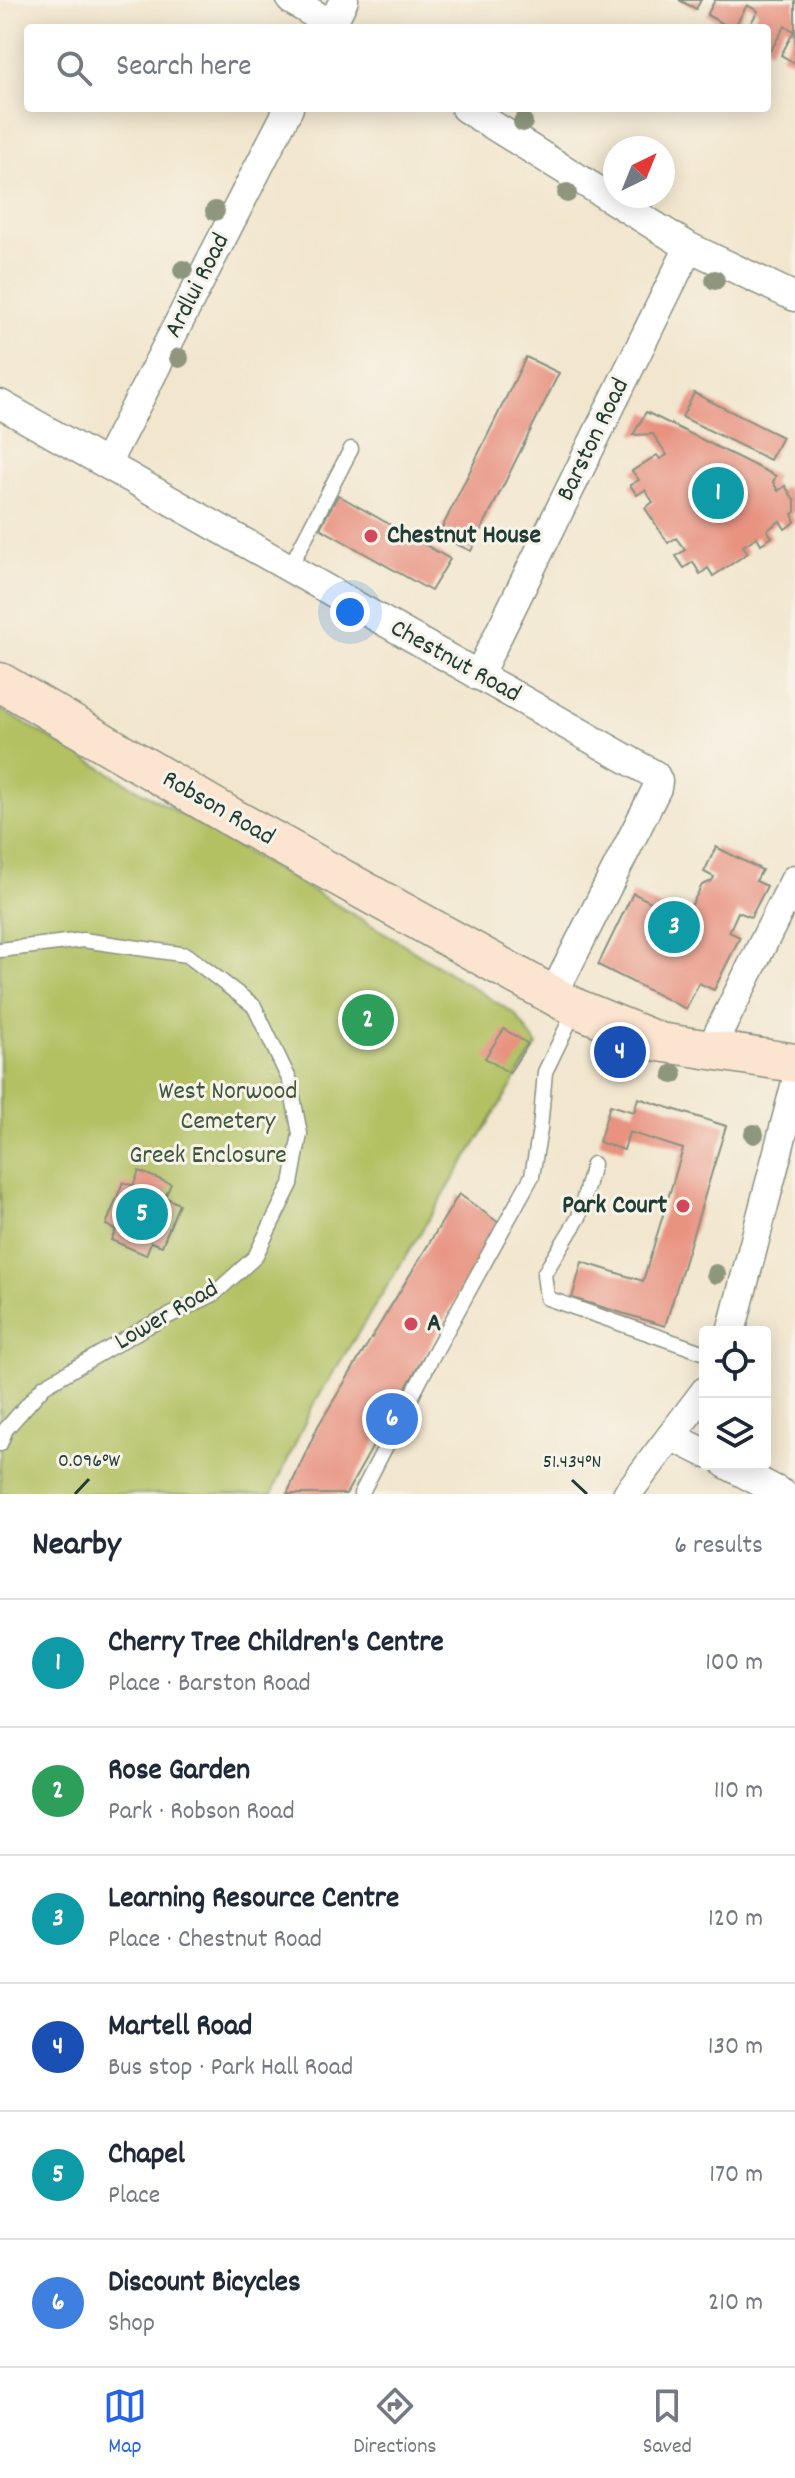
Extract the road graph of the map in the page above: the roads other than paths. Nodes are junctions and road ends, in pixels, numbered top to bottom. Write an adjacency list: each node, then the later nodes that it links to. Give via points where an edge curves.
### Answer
1 (291, 0): 2 (street)
2 (335, 20)
3 (287, 112): 9 (street, Ardlui Road)
4 (471, 112): 5 (street)
5 (689, 247): 6 (street); 11 (street, Barston Road)
6 (795, 297)
7 (0, 404): 9 (street, Chestnut Road)
8 (351, 449): 10 (lane)
9 (106, 464): 10 (street, Chestnut Road)
10 (289, 569): 11 (street, Chestnut Road)
11 (478, 676): 15 (street, Chestnut Road, via 658,781)
12 (0, 682): 15 (street, Robson Road, via 245,825)
13 (795, 879): 16 (street)
14 (0, 950): 24 (lane, Lower Road, via 83,940 187,955 254,1006 290,1081 300,1134 291,1184 255,1257 214,1294 44,1386 6,1429)
15 (565, 1001): 16 (street, Robson Road, via 659,1042); 27 (lane, via 545,1072 532,1176)
16 (710, 1050): 17 (street, Robson Road)
17 (795, 1063)
18 (795, 1086): 20 (street)
19 (593, 1164): 21 (lane, via 579,1217 544,1274 547,1298)
20 (733, 1326)
21 (699, 1351)
22 (700, 1398): 23 (street)
23 (671, 1436): 25 (street); 28 (street)
24 (0, 1444)
25 (699, 1450)
26 (737, 1470): 29 (street)
27 (361, 1494)
28 (627, 1494)
29 (783, 1494)

